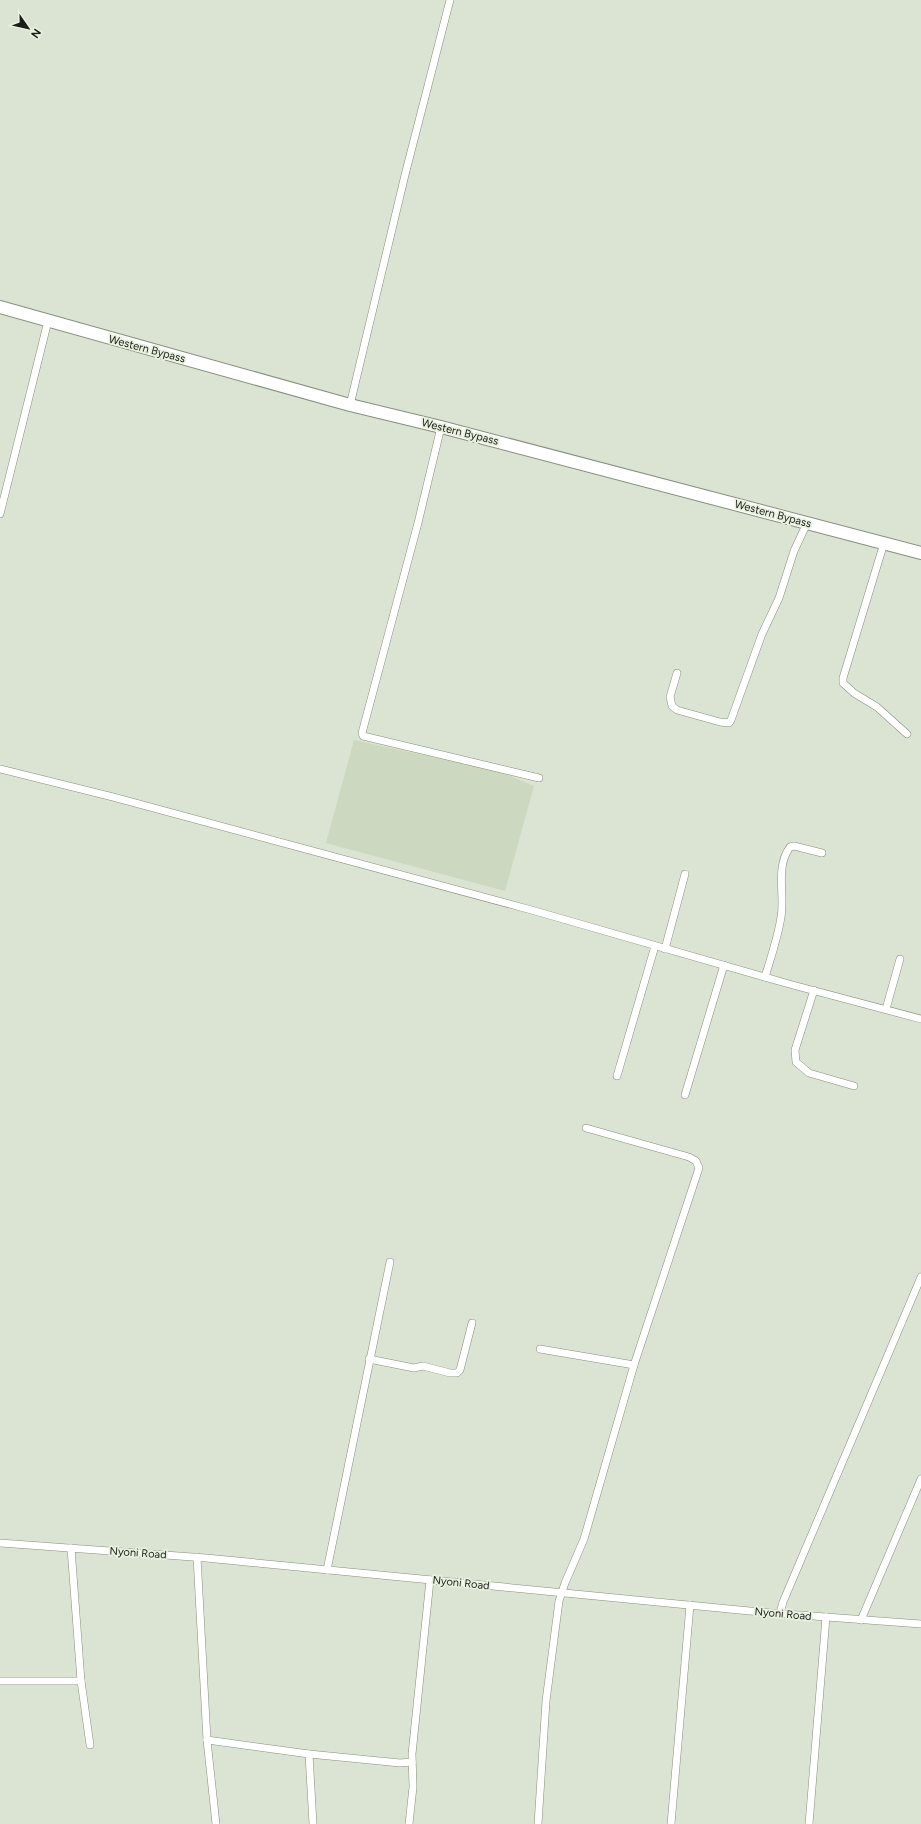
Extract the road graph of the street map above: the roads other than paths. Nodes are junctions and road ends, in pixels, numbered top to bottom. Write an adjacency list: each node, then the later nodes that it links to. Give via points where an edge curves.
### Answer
1 (450, 0): 4 (street)
2 (0, 307): 3 (main road, Western Bypass)
3 (48, 321): 4 (main road, Western Bypass); 6 (street)
4 (350, 405): 5 (main road, Western Bypass)
5 (441, 427): 7 (main road, Western Bypass); 13 (street, via 362,733 363,736)
6 (0, 514)
7 (807, 523): 8 (main road, Western Bypass); 10 (street, via 794,550 779,598 762,634 731,720 726,723 720,722 677,710 672,706 670,697)
8 (884, 543): 9 (main road, Western Bypass); 11 (street, via 843,678 844,683 854,693 877,707)
9 (921, 553)
10 (676, 673)
11 (907, 734)
12 (0, 769): 16 (street, via 535,911)
13 (539, 778)
14 (822, 853): 20 (street, via 794,846 790,847 785,856 781,889 782,915)
15 (685, 874): 17 (street)
16 (655, 946): 17 (street); 24 (street)
17 (665, 949): 19 (street)
18 (900, 959): 22 (street)
19 (724, 965): 20 (street); 26 (street)
20 (765, 977): 21 (street)
21 (814, 990): 22 (street); 25 (street, via 795,1050 796,1062 809,1073)
22 (886, 1009): 23 (street)
23 (921, 1018)
24 (617, 1076)
25 (854, 1086)
26 (684, 1095)
27 (586, 1128): 33 (street, via 689,1157 699,1168)
28 (390, 1262): 32 (street)
29 (921, 1277): 42 (street, via 789,1587)
30 (472, 1323): 32 (street, via 460,1370 457,1373)
31 (540, 1349): 33 (street)
32 (369, 1359): 38 (street)
33 (634, 1365): 40 (street, via 584,1539)
34 (921, 1479): 44 (street)
35 (0, 1543): 36 (street, Nyoni Road)
36 (72, 1548): 37 (street, Nyoni Road); 47 (street)
37 (197, 1557): 38 (street, Nyoni Road); 48 (street)
38 (327, 1570): 39 (street, Nyoni Road)
39 (430, 1580): 40 (street, Nyoni Road); 51 (street)
40 (562, 1592): 41 (street, Nyoni Road); 55 (street, via 546,1701)
41 (690, 1604): 42 (street, Nyoni Road); 56 (street)
42 (780, 1614): 43 (street, Nyoni Road)
43 (826, 1618): 44 (street, Nyoni Road); 57 (street)
44 (861, 1620): 45 (street, Nyoni Road)
45 (921, 1624)
46 (0, 1681): 47 (street)
47 (80, 1681): 49 (street)
48 (207, 1740): 50 (street); 52 (street)
49 (90, 1745)
50 (309, 1754): 51 (street); 53 (street)
51 (412, 1762): 54 (street, via 413,1787)
52 (216, 1824)
53 (313, 1824)
54 (409, 1824)
55 (538, 1824)
56 (671, 1824)
57 (809, 1824)

